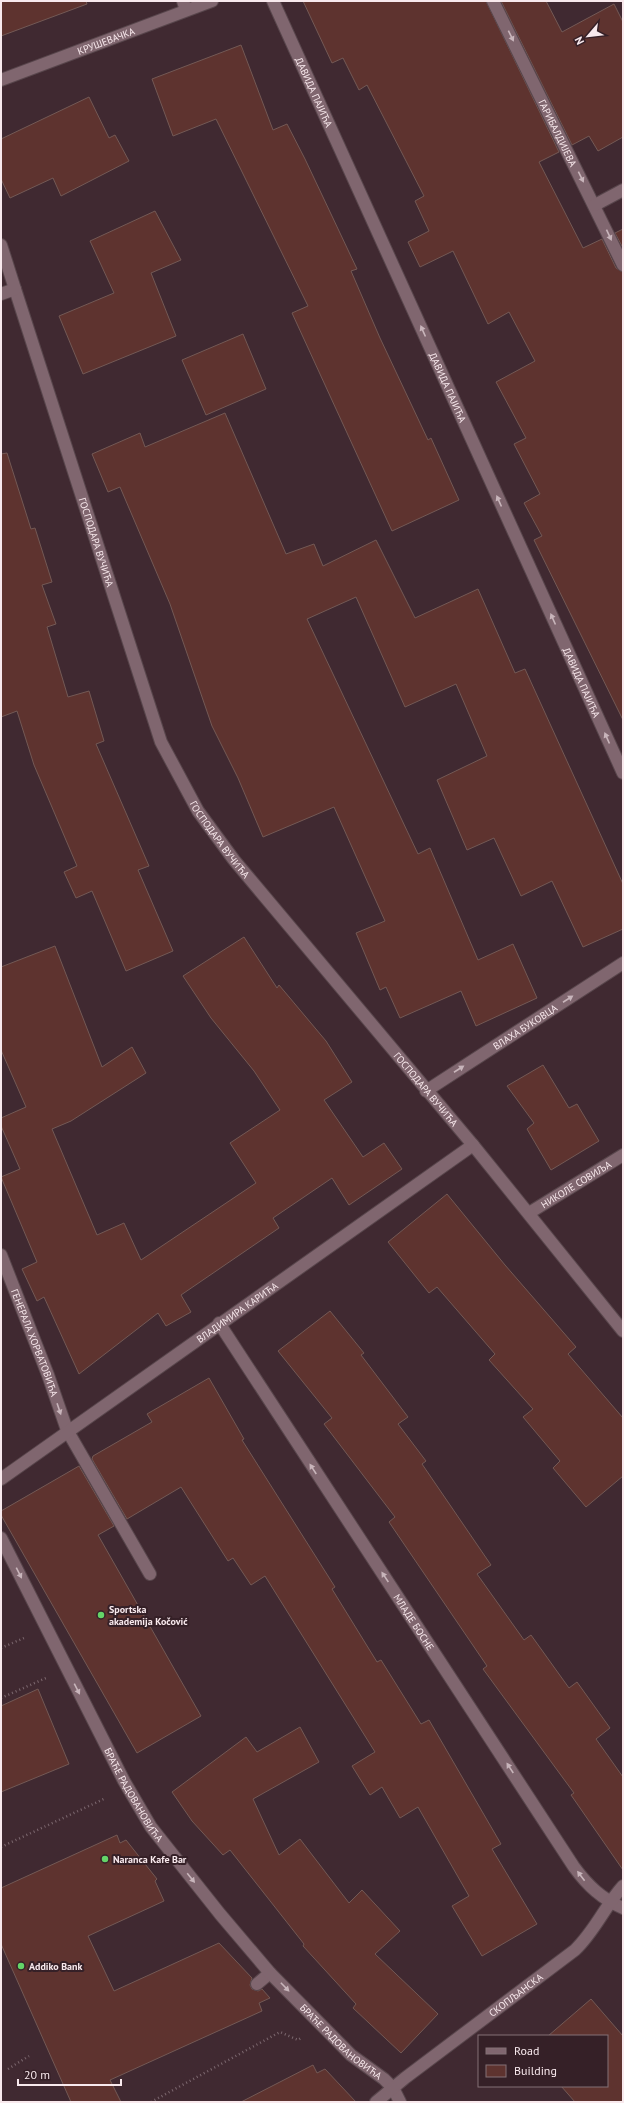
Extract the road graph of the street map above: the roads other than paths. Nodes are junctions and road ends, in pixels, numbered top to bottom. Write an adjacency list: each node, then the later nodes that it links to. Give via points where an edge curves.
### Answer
1 (212, 1): 4 (street, КРУШЕВАЧКА)
2 (273, 1): 12 (street, ДАВИДА ПАЈИЋА, one-way to 2)
3 (494, 1): 7 (street, ГАРИБАЛДИЈЕВА, one-way to 7)
4 (185, 5): 5 (street, КРУШЕВАЧКА)
5 (1, 80)
6 (623, 190): 7 (street)
7 (595, 206): 9 (street, ГАРИБАЛДИЈЕВА, one-way to 9)
8 (1, 245): 10 (street, ГОСПОДАРА ВУЧИЋА)
9 (623, 265)
10 (15, 289): 11 (street); 14 (street, ГОСПОДАРА ВУЧИЋА, via 161,742 198,811 234,860)
11 (1, 294)
12 (623, 773)
13 (623, 963): 14 (street, ВЛАХА БУКОВЦА, one-way to 13)
14 (426, 1091): 15 (street, ГОСПОДАРА ВУЧИЋА)
15 (473, 1144): 17 (street, ГОСПОДАРА ВУЧИЋА); 19 (street, ВЛАДИМИРА КАРИЋА)
16 (623, 1155): 17 (street, НИКОЛЕ СОВИЉА)
17 (529, 1213): 20 (street, ГОСПОДАРА ВУЧИЋА)
18 (1, 1255): 21 (street, ГЕНЕРАЛА ХОРВАТОВИЋА, one-way to 21)
19 (219, 1323): 21 (street, ВЛАДИМИРА КАРИЋА); 26 (street, МЛАДЕ БОСНЕ, one-way to 19, via 596,1892 574,1867)
20 (623, 1331)
21 (67, 1430): 22 (street, ВЛАДИМИРА КАРИЋА); 24 (street, ГЕНЕРАЛА ХОРВАТОВИЋА)
22 (1, 1479)
23 (1, 1538): 28 (street, БРАЋЕ РАДОВАНОВИЋА, one-way to 28, via 124,1781 151,1827)
24 (150, 1574)
25 (623, 1886): 26 (street, СКОПЉАНСКА)
26 (610, 1902): 27 (street, МЛАДЕ БОСНЕ); 30 (street, СКОПЉАНСКА, via 588,1938 576,1950)
27 (623, 1908)
28 (270, 1972): 29 (street); 30 (street, БРАЋЕ РАДОВАНОВИЋА, one-way to 30, via 351,2055 384,2078)
29 (257, 1984)
30 (393, 2088): 31 (street); 32 (street, БРАЋЕ РАДОВАНОВИЋА)
31 (376, 2102)
32 (400, 2102)

